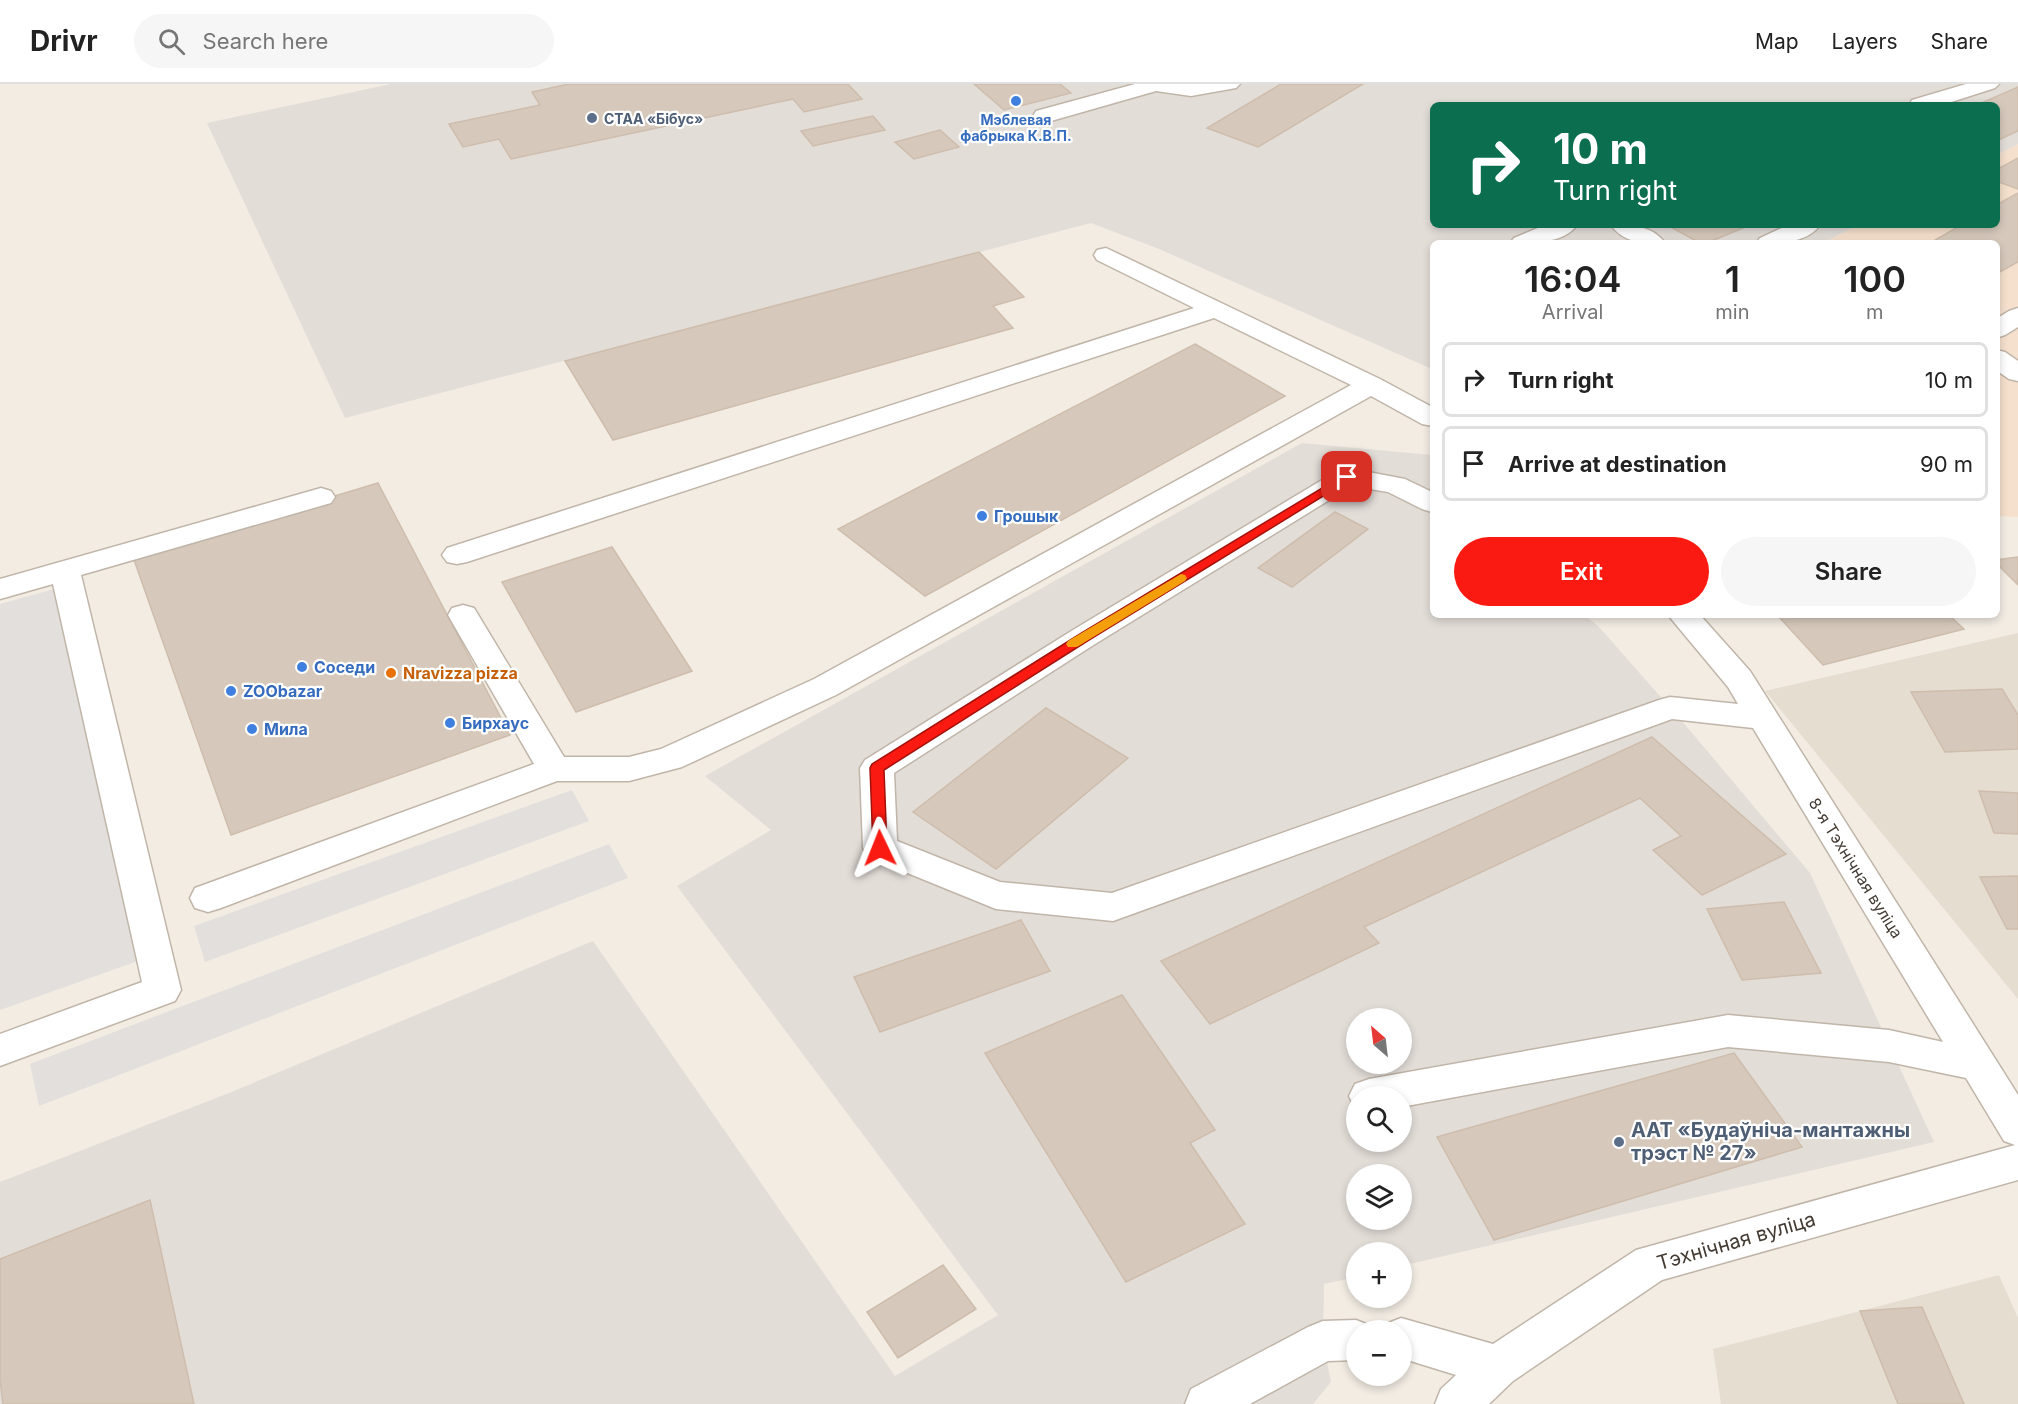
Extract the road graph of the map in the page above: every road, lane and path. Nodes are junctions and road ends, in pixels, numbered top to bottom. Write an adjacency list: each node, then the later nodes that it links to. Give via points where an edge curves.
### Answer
1 (1229, 84): 3 (street, via 1176,90)
2 (1988, 84): 4 (street)
3 (1154, 85): 5 (street)
4 (1930, 102)
5 (1044, 116)
6 (1558, 228): 9 (street)
7 (1628, 228): 10 (street)
8 (1801, 228): 11 (street)
9 (1529, 240)
10 (1648, 240)
11 (1775, 240)
12 (1106, 255): 13 (street)
13 (1215, 309): 18 (street); 22 (street)
14 (2018, 316): 15 (street)
15 (2000, 327)
16 (2000, 361): 17 (street)
17 (2018, 373)
18 (1371, 386): 19 (street); 28 (street, via 825,687 670,759 629,769)
19 (1430, 417)
20 (321, 497): 23 (street)
21 (1430, 501): 27 (street, via 1395,485 1347,477 1084,637 877,768 880,848 996,895 1113,908 1670,708)
22 (457, 555)
23 (65, 570): 24 (street); 30 (street, via 162,990)
24 (0, 589)
25 (462, 615): 28 (street)
26 (1686, 618): 27 (street, 8-я Тэхнічная вуліца, via 1739,679)
27 (1762, 718): 31 (street, 8-я Тэхнічная вуліца)
28 (554, 769): 29 (street)
29 (208, 898)
30 (0, 1050)
31 (1978, 1065): 32 (street, via 1890,1046 1728,1031); 33 (street, 8-я Тэхнічная вуліца)
32 (1412, 1088)
33 (2018, 1129)
34 (2018, 1162): 37 (street, Тэхнічная вуліца, via 1651,1264)
35 (1346, 1340): 38 (street, via 1323,1341)
36 (1412, 1341): 37 (street)
37 (1497, 1366): 39 (street, Тэхнічная вуліца)
38 (1207, 1404)
39 (1457, 1404)

